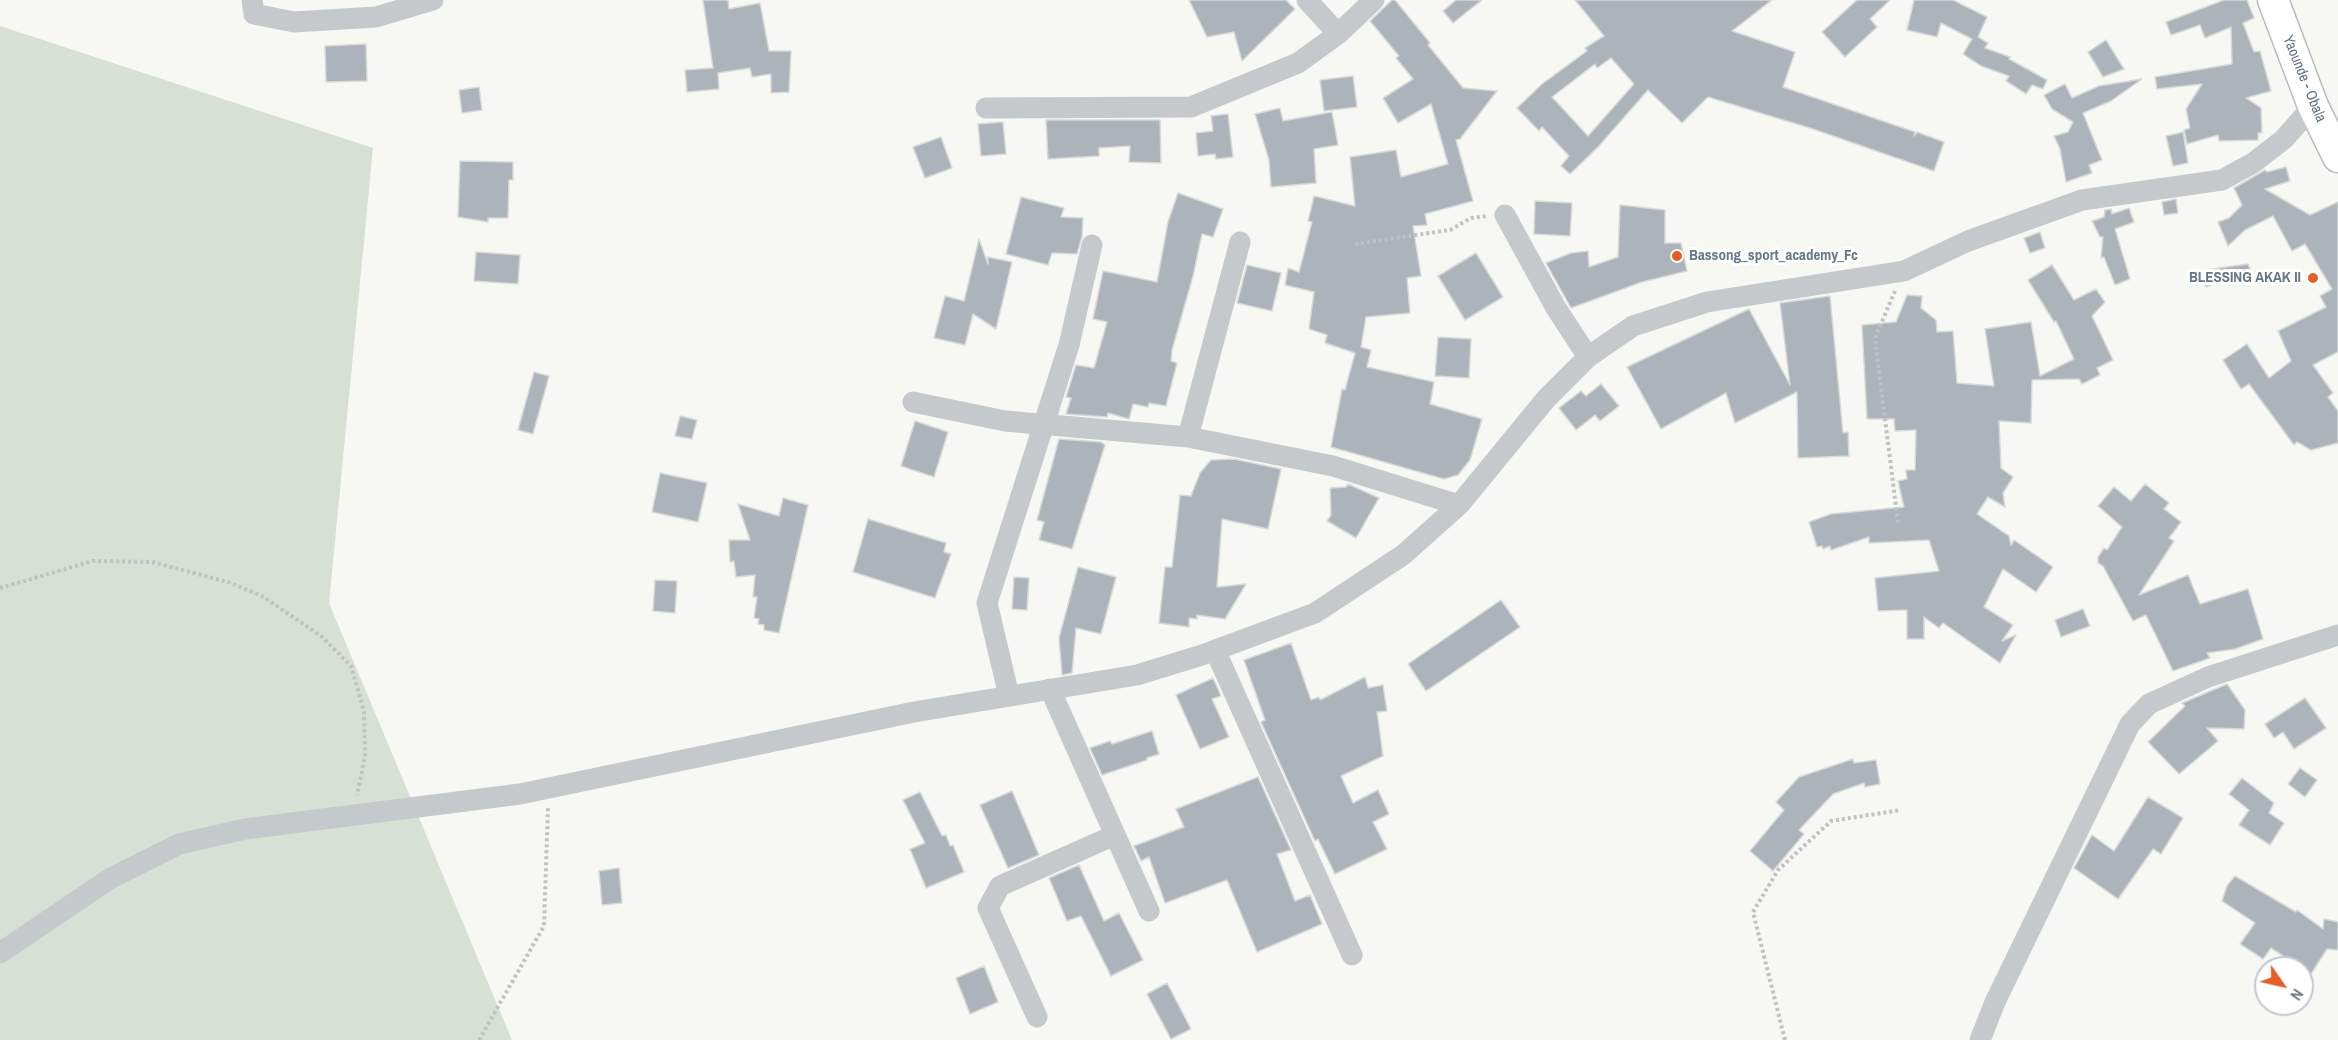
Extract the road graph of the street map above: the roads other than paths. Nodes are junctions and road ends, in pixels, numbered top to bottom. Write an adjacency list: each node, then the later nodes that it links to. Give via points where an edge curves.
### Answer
1 (252, 0): 5 (street, via 254,14 294,22 376,17)
2 (1307, 0): 6 (street)
3 (1374, 0): 6 (street)
4 (2273, 0): 7 (highway, Yaounde - Obala)
5 (425, 1)
6 (1338, 34): 8 (street, via 1298,63 1191,107)
7 (2313, 106): 9 (highway, Yaounde - Obala); 13 (street, via 2284,139 2222,180 2082,200 1968,241 1904,271 1707,302 1633,326)
8 (986, 108)
9 (2338, 157)
10 (1505, 214): 13 (street, via 1556,308)
11 (1240, 242): 16 (street)
12 (1092, 244): 15 (street, via 1069,345)
13 (1588, 357): 17 (street, via 1546,399)
14 (913, 402): 15 (street, via 1005,421)
15 (1041, 424): 16 (street); 21 (street, via 987,603)
16 (1188, 437): 17 (street, via 1333,466)
17 (1460, 505): 19 (street, via 1403,555 1343,597 1315,613)
18 (2338, 635): 27 (street, via 2208,677 2149,705 2130,724)
19 (1215, 650): 20 (street, via 1137,675); 25 (street)
20 (1050, 689): 21 (street); 22 (street)
21 (1009, 696): 24 (street, via 520,794 245,829 179,844 111,878)
22 (1115, 835): 23 (street); 26 (street, via 1000,886 988,908)
23 (1149, 911)
24 (0, 953)
25 (1352, 955)
26 (1037, 1017)
27 (1980, 1040)

